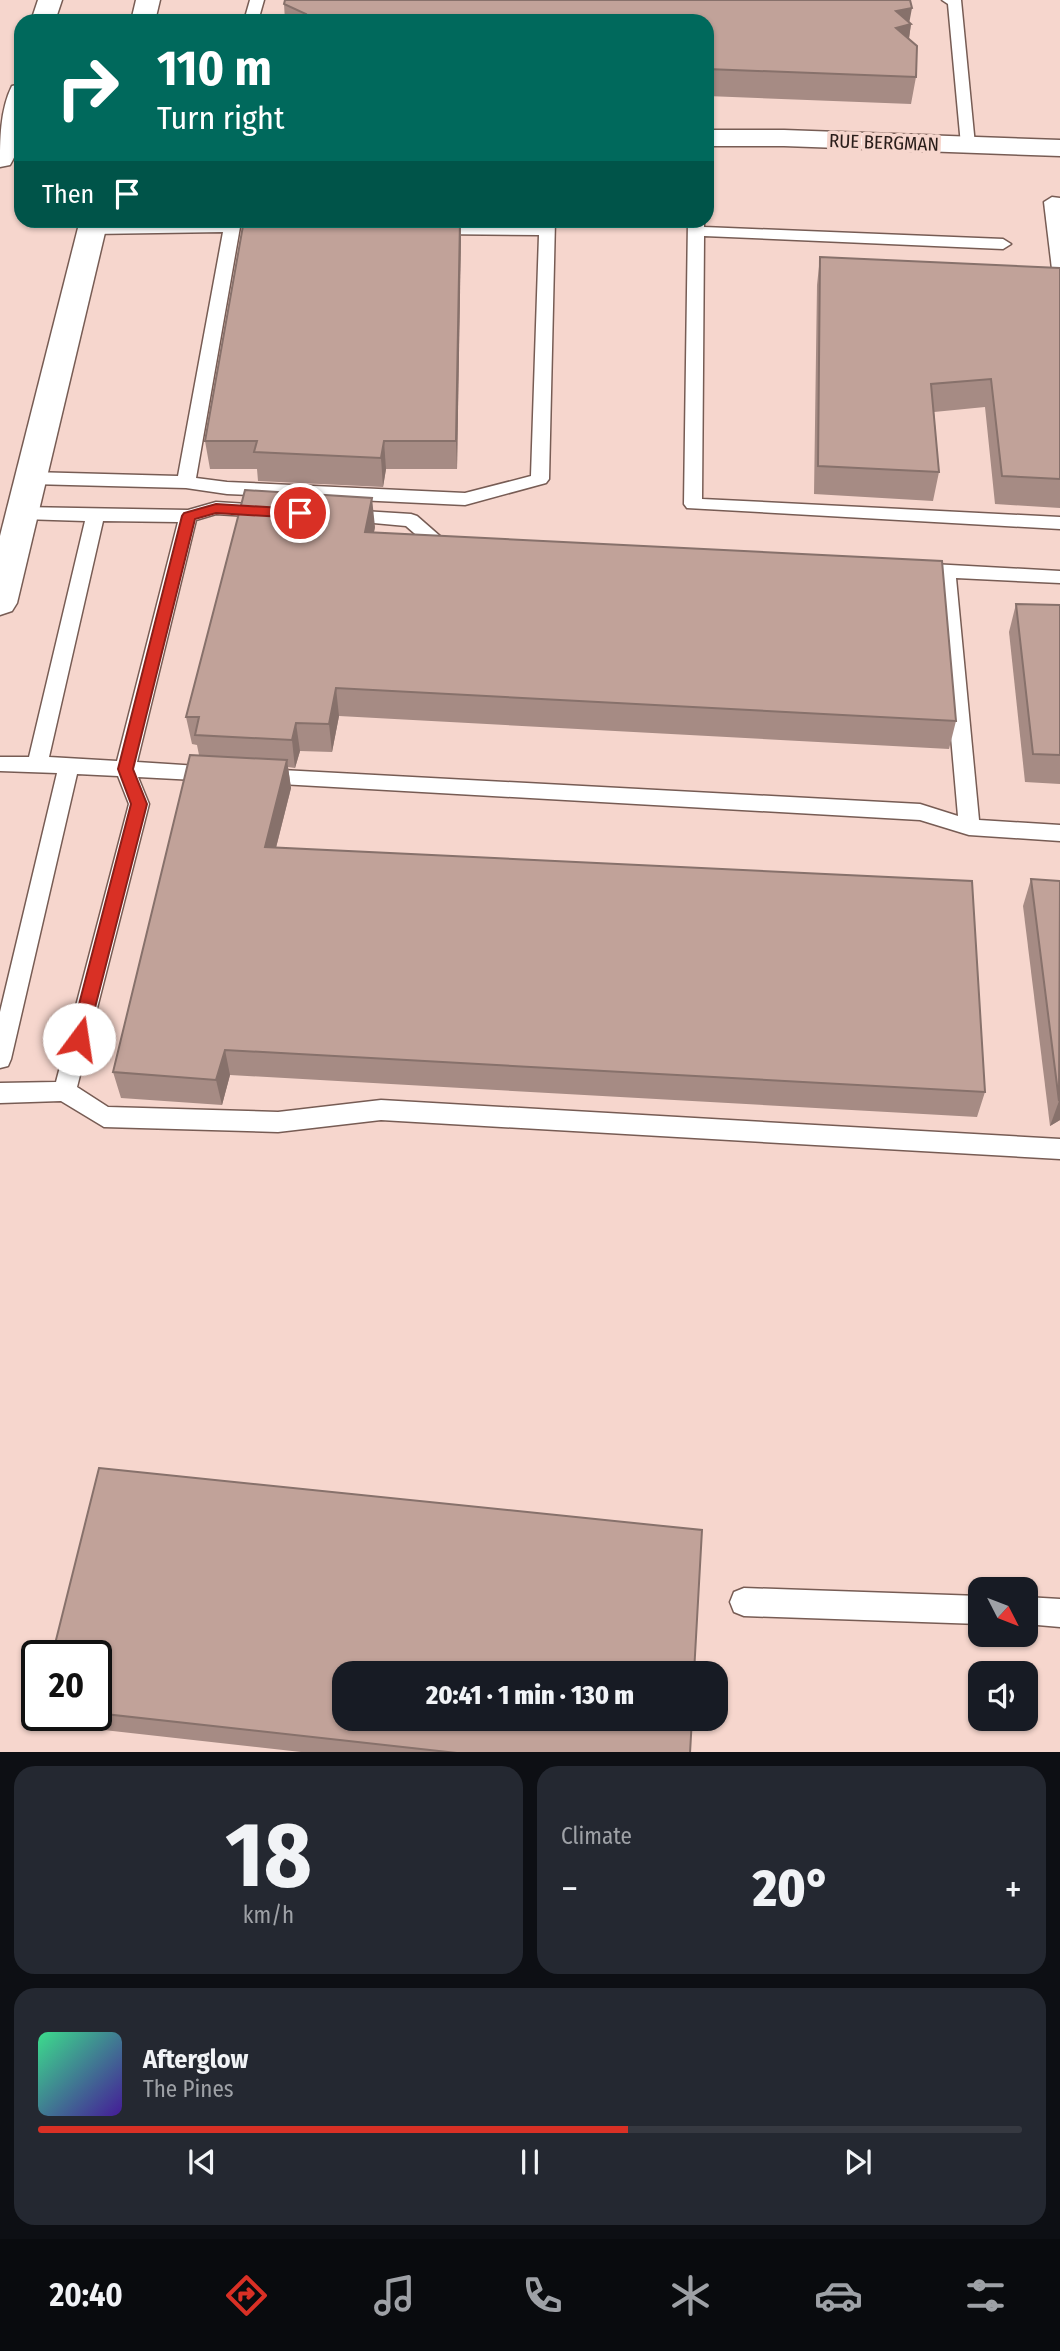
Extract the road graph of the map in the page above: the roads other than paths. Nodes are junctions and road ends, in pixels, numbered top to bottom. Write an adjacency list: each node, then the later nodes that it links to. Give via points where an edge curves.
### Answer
1 (952, 0): 4 (lane)
2 (14, 114): 6 (main road)
3 (714, 138): 4 (main road, RUE BERGMAN)
4 (968, 145): 5 (main road, RUE BERGMAN)
5 (1060, 148)
6 (0, 159)
7 (1060, 203): 16 (lane, via 1052,202)
8 (714, 227): 15 (lane)
9 (92, 228): 17 (main road)
10 (239, 228): 18 (lane)
11 (455, 228): 14 (lane)
12 (547, 228): 18 (lane, via 540,479 465,499 227,488)
13 (696, 228): 24 (lane, via 692,504)
14 (424, 229)
15 (1003, 244)
16 (1060, 269)
17 (31, 478): 18 (lane); 20 (main road)
18 (186, 481)
19 (286, 512): 23 (lane, via 216,508)
20 (22, 513): 21 (lane); 29 (main road)
21 (95, 515): 23 (lane); 31 (lane)
22 (328, 515): 25 (lane, via 411,520 436,543)
23 (188, 516): 33 (lane)
24 (1060, 523)
25 (477, 545)
26 (891, 568): 27 (lane)
27 (946, 571): 28 (lane); 34 (lane)
28 (1060, 578)
29 (0, 603)
30 (0, 764): 31 (lane)
31 (37, 764): 32 (lane)
32 (69, 766): 33 (lane); 36 (lane)
33 (125, 769): 34 (lane, via 920,812); 37 (lane, via 139,804)
34 (969, 827): 35 (lane)
35 (1060, 832)
36 (0, 1059)
37 (65, 1091): 38 (lane); 39 (lane, via 104,1117 278,1122 381,1110)
38 (0, 1093)
39 (1060, 1149)
40 (744, 1602): 41 (lane)
41 (968, 1610)
42 (1038, 1612): 43 (lane)
43 (1060, 1613)

